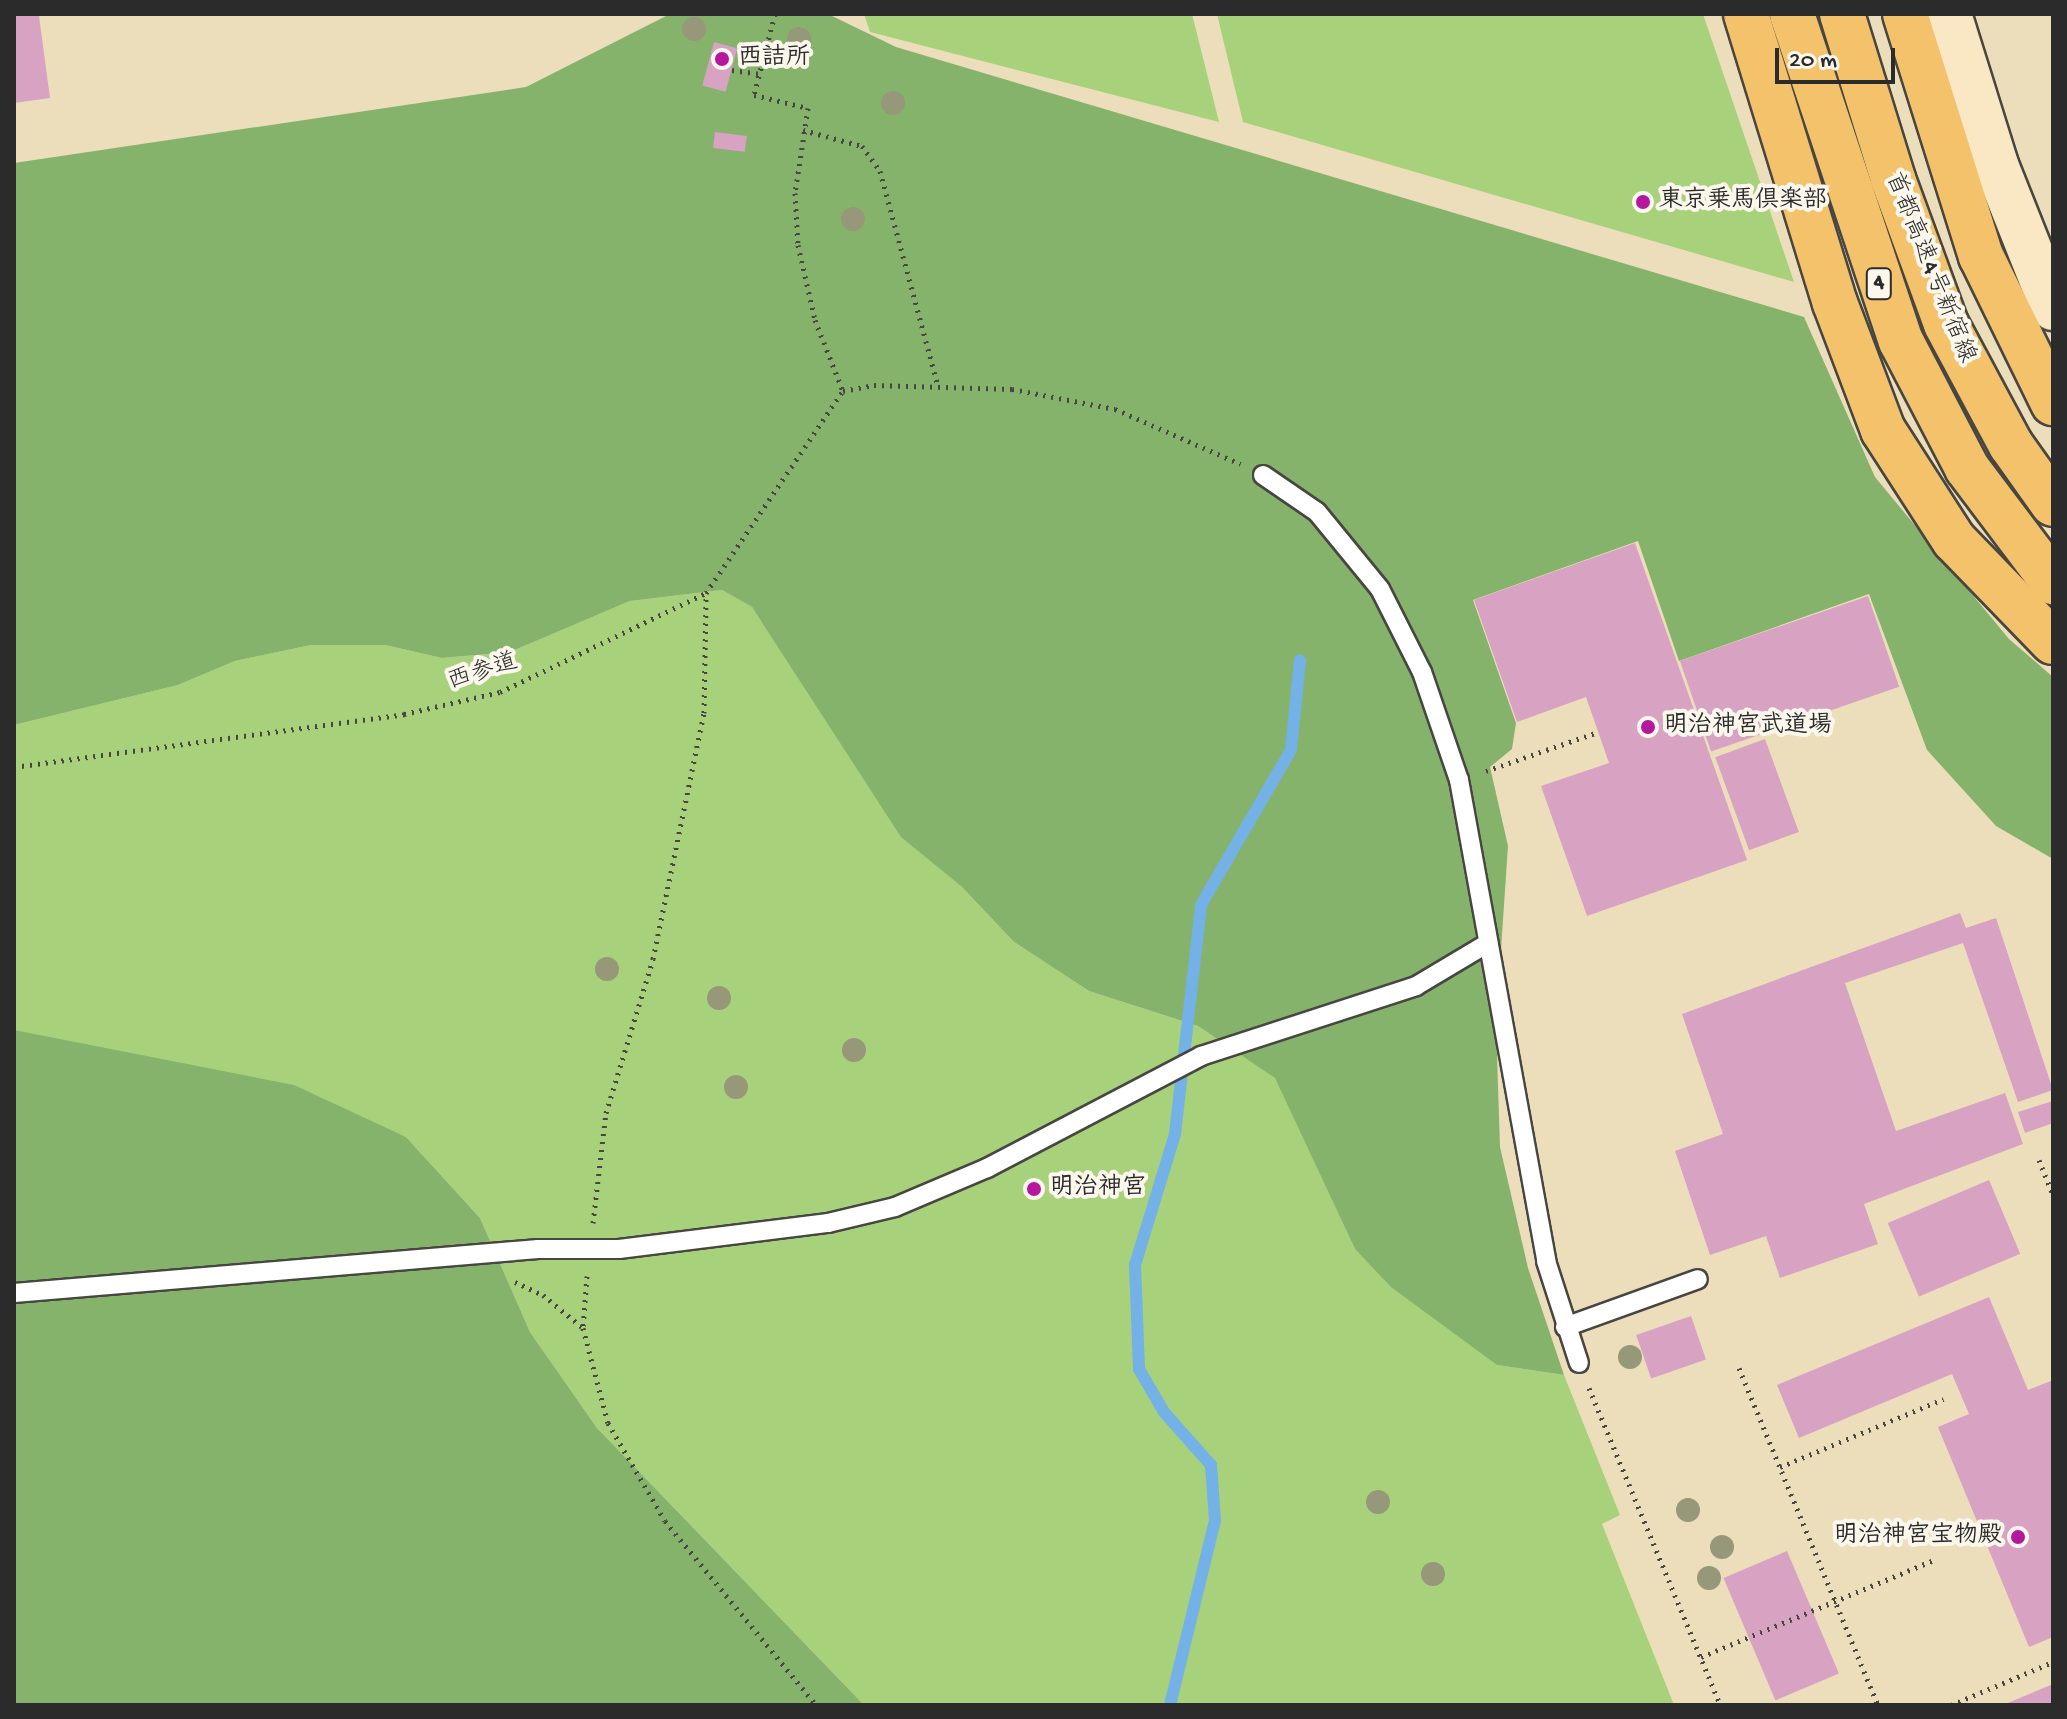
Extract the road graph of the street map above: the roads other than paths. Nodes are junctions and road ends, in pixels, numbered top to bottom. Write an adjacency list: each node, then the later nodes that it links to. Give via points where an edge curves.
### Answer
1 (1746, 14): 11 (highway, via 1835,303 1883,430 1954,540)
2 (1792, 14): 10 (highway, 首都高速4号新宿線 / 4, via 1901,341 1959,456)
3 (1842, 14): 9 (highway, 首都高速4号新宿線 / 4, via 1893,179 1946,324 2011,445)
4 (1905, 14): 7 (highway, via 1981,256)
5 (1949, 14): 6 (street, via 1996,165)
6 (2053, 308)
7 (2053, 403)
8 (1263, 475): 12 (lane, via 1317,512 1380,589 1422,672 1459,780)
9 (2053, 504)
10 (2053, 582)
11 (2053, 642)
12 (1488, 943): 14 (lane, via 1416,986 1201,1056 987,1168 895,1207 723,1239 455,1255); 15 (lane, via 1546,1261)
13 (1698, 1279): 15 (lane)
14 (14, 1293)
15 (1565, 1327): 16 (lane)
16 (1579, 1363)

